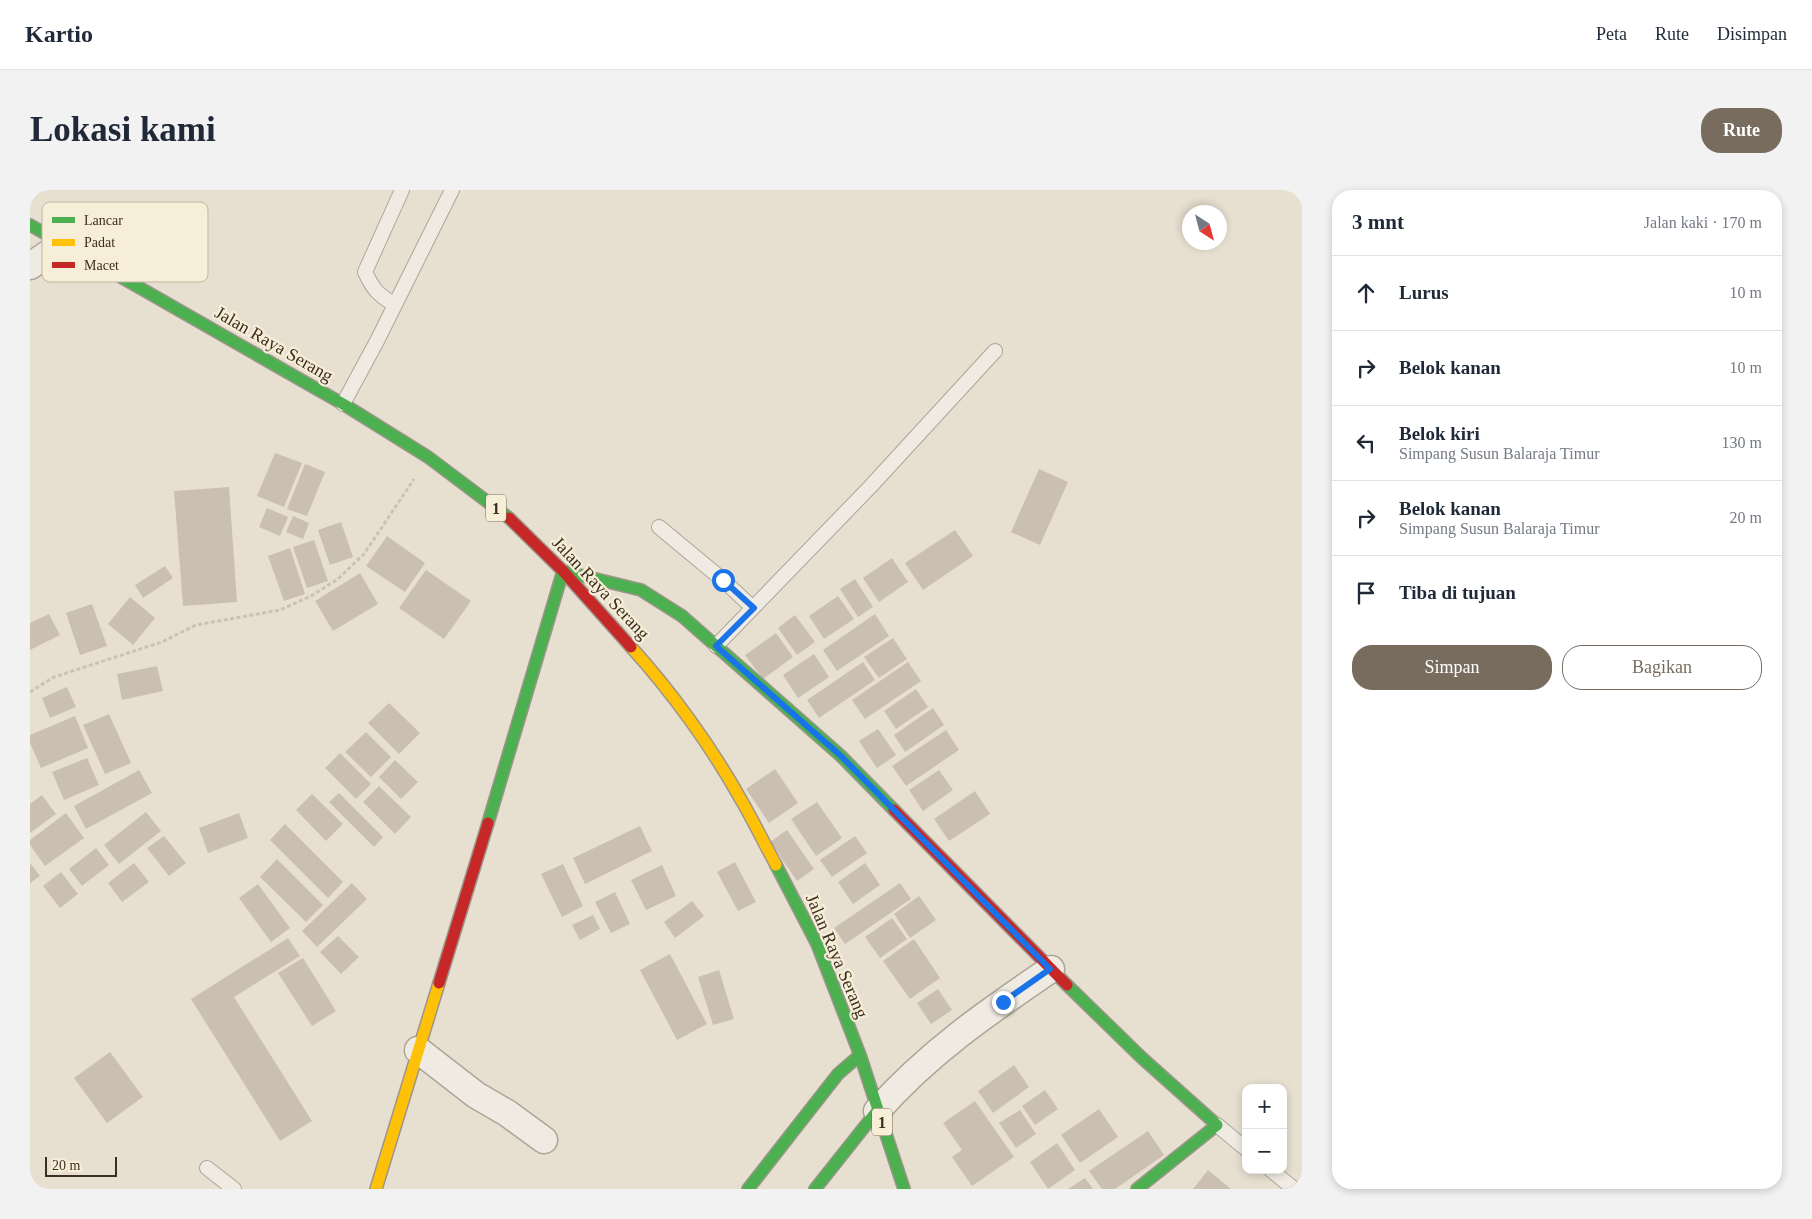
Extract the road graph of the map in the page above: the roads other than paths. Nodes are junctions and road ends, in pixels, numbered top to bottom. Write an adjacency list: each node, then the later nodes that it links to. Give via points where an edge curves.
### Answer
1 (402, 190): 8 (lane, via 365,272 379,296)
2 (452, 190): 8 (lane)
3 (30, 225): 4 (main road, Jalan Raya Serang / 1)
4 (42, 231)
5 (42, 258): 6 (street)
6 (30, 266)
7 (132, 282): 10 (main road, Jalan Raya Serang / 1)
8 (394, 304): 10 (lane)
9 (995, 351): 13 (lane)
10 (343, 404): 12 (main road, Jalan Raya Serang / 1, via 428,457 514,522)
11 (659, 527): 13 (lane)
12 (563, 571): 14 (main road, via 641,590 682,616); 16 (main road); 17 (main road, Jalan Raya Serang / 1, via 645,662 701,736 740,797 817,944)
13 (754, 608): 14 (lane)
14 (716, 646): 15 (main road, via 841,756)
15 (1050, 969): 18 (street, via 961,1032 900,1084); 19 (main road)
16 (418, 1050): 20 (street, via 476,1095); 25 (main road)
17 (860, 1055): 18 (main road, Jalan Raya Serang / 1); 26 (main road, via 838,1074)
18 (878, 1110): 27 (main road); 28 (main road, Jalan Raya Serang / 1)
19 (1217, 1125): 21 (lane); 29 (main road)
20 (544, 1140)
21 (1242, 1146)
22 (207, 1168): 24 (lane)
23 (1276, 1174): 30 (lane)
24 (234, 1189)
25 (376, 1189)
26 (748, 1189)
27 (815, 1189)
28 (904, 1189)
29 (1137, 1189)
30 (1294, 1189)

